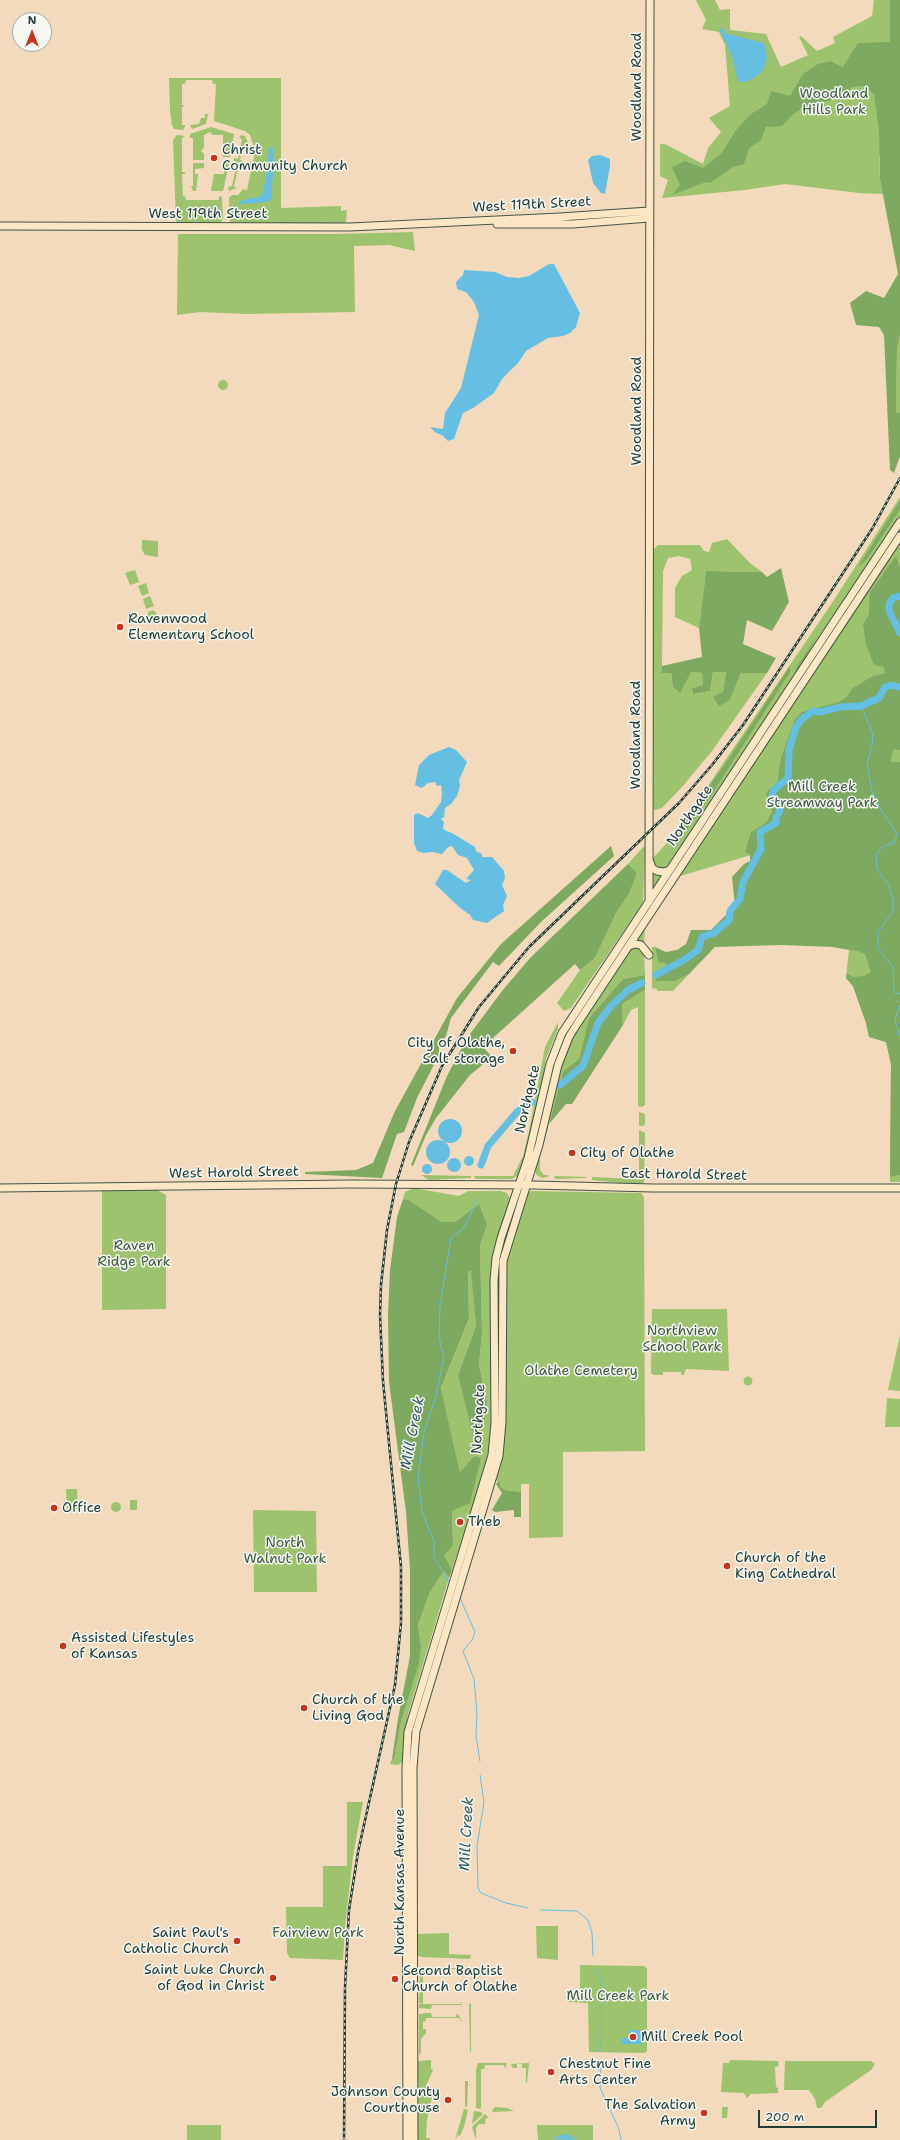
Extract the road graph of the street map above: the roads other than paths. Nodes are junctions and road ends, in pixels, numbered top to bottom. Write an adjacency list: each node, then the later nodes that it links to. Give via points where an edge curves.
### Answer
1 (650, 0): 2 (main road, Woodland Road)
2 (649, 214): 3 (main road, West 119th Street, via 550,224 416,224 350,227); 6 (main road, Woodland Road)
3 (0, 226)
4 (900, 522): 7 (main road, Northgate)
5 (900, 536): 9 (main road, Northgate)
6 (649, 861): 7 (main road, via 652,868 657,871); 8 (main road, Woodland Road)
7 (670, 870): 8 (main road, Northgate)
8 (649, 901): 9 (main road, Woodland Road); 13 (main road, Northgate, via 562,1033 550,1064 532,1143)
9 (649, 915): 10 (main road, Northgate)
10 (629, 946): 11 (main road, via 641,945); 14 (main road, Northgate, via 562,1051)
11 (649, 955)
12 (468, 1184): 13 (main road, East Harold Street); 15 (main road, West Harold Street, via 212,1184 171,1187)
13 (519, 1185): 14 (main road, East Harold Street); 17 (main road, Northgate, via 501,1238 494,1269 492,1455 412,1714 406,1745)
14 (528, 1185): 16 (main road, East Harold Street); 17 (main road, Northgate, via 508,1240 502,1270 502,1422 499,1456 419,1715)
15 (0, 1188)
16 (900, 1188)
17 (409, 1768): 18 (main road, North Kansas Avenue); 19 (main road, North Kansas Avenue)
18 (407, 2140)
19 (414, 2140)

